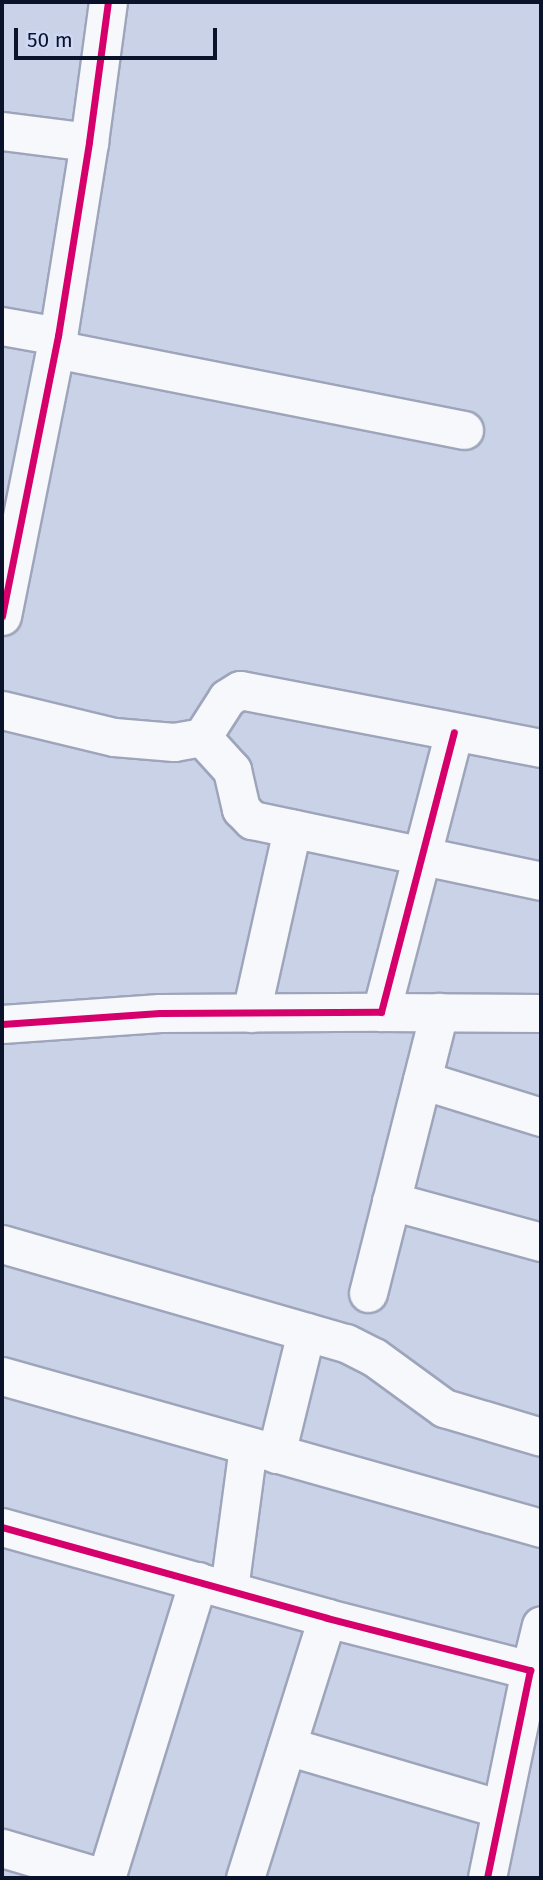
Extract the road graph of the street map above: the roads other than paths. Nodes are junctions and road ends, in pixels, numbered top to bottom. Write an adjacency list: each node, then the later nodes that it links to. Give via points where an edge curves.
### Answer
1 (108, 2): 3 (street)
2 (2, 131): 3 (street)
3 (89, 142): 5 (street)
4 (2, 326): 5 (street)
5 (56, 342): 6 (street); 7 (street)
6 (464, 430)
7 (13, 510): 8 (street)
8 (2, 616)
9 (2, 710): 11 (street, via 114,737 174,742)
10 (454, 732): 11 (street, via 240,690 227,698); 12 (street); 14 (street)
11 (202, 737): 13 (street, via 232,770 241,809 247,816)
12 (541, 748)
13 (292, 829): 14 (street); 18 (street)
14 (421, 858): 15 (street); 16 (street)
15 (541, 881)
16 (381, 1012): 17 (street); 18 (street)
17 (439, 1012): 19 (street); 21 (street)
18 (251, 1013): 20 (street, via 160,1013)
19 (541, 1013)
20 (2, 1024)
21 (422, 1080): 22 (street); 23 (street)
22 (541, 1118)
23 (391, 1201): 24 (street); 26 (street)
24 (541, 1242)
25 (2, 1244): 27 (street)
26 (368, 1293)
27 (306, 1332): 29 (street, via 374,1357 444,1408); 30 (street)
28 (2, 1376): 30 (street)
29 (541, 1437)
30 (262, 1450): 32 (street); 33 (street)
31 (2, 1527): 33 (street)
32 (541, 1528)
33 (214, 1585): 34 (street); 40 (street)
34 (327, 1618): 36 (street); 37 (street)
35 (541, 1625): 36 (street)
36 (530, 1670): 38 (street)
37 (287, 1746): 38 (street); 41 (street)
38 (502, 1810): 42 (street)
39 (2, 1848): 40 (street)
40 (104, 1878)
41 (245, 1878)
42 (487, 1878)

